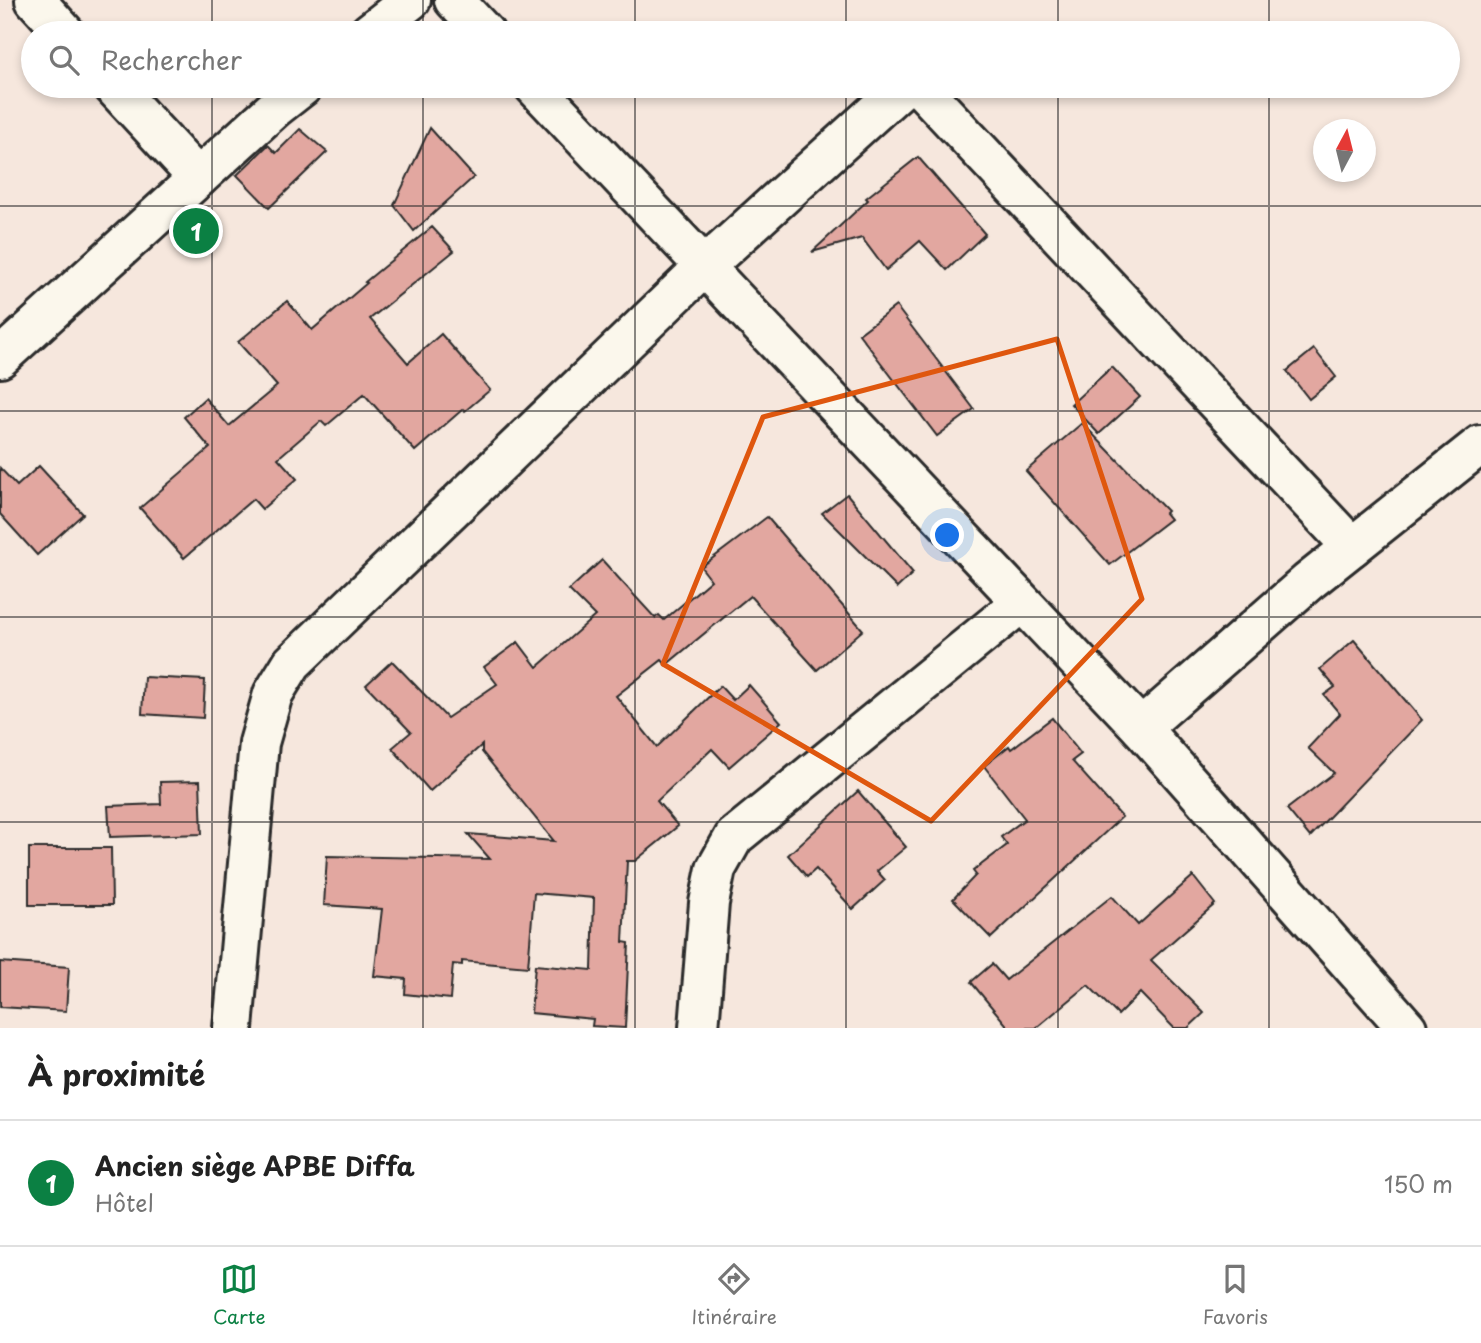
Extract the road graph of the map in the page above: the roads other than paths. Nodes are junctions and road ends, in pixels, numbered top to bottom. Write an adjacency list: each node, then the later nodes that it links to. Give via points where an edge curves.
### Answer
1 (35, 0): 4 (street)
2 (411, 0): 5 (street)
3 (454, 0): 6 (street)
4 (54, 21)
5 (384, 21)
6 (474, 21)
7 (124, 98): 12 (street)
8 (288, 98): 12 (street)
9 (545, 98): 13 (street)
10 (891, 98): 13 (street)
11 (930, 98): 16 (street)
12 (198, 178): 14 (street)
13 (704, 267): 17 (street); 19 (street, via 292,663 273,695 259,743)
14 (0, 358)
15 (1481, 447): 16 (street)
16 (1352, 547): 18 (street)
17 (1021, 603): 18 (street); 20 (street, via 734,837 716,869 709,903)
18 (1141, 728): 21 (street)
19 (233, 1028)
20 (699, 1028)
21 (1407, 1028)

